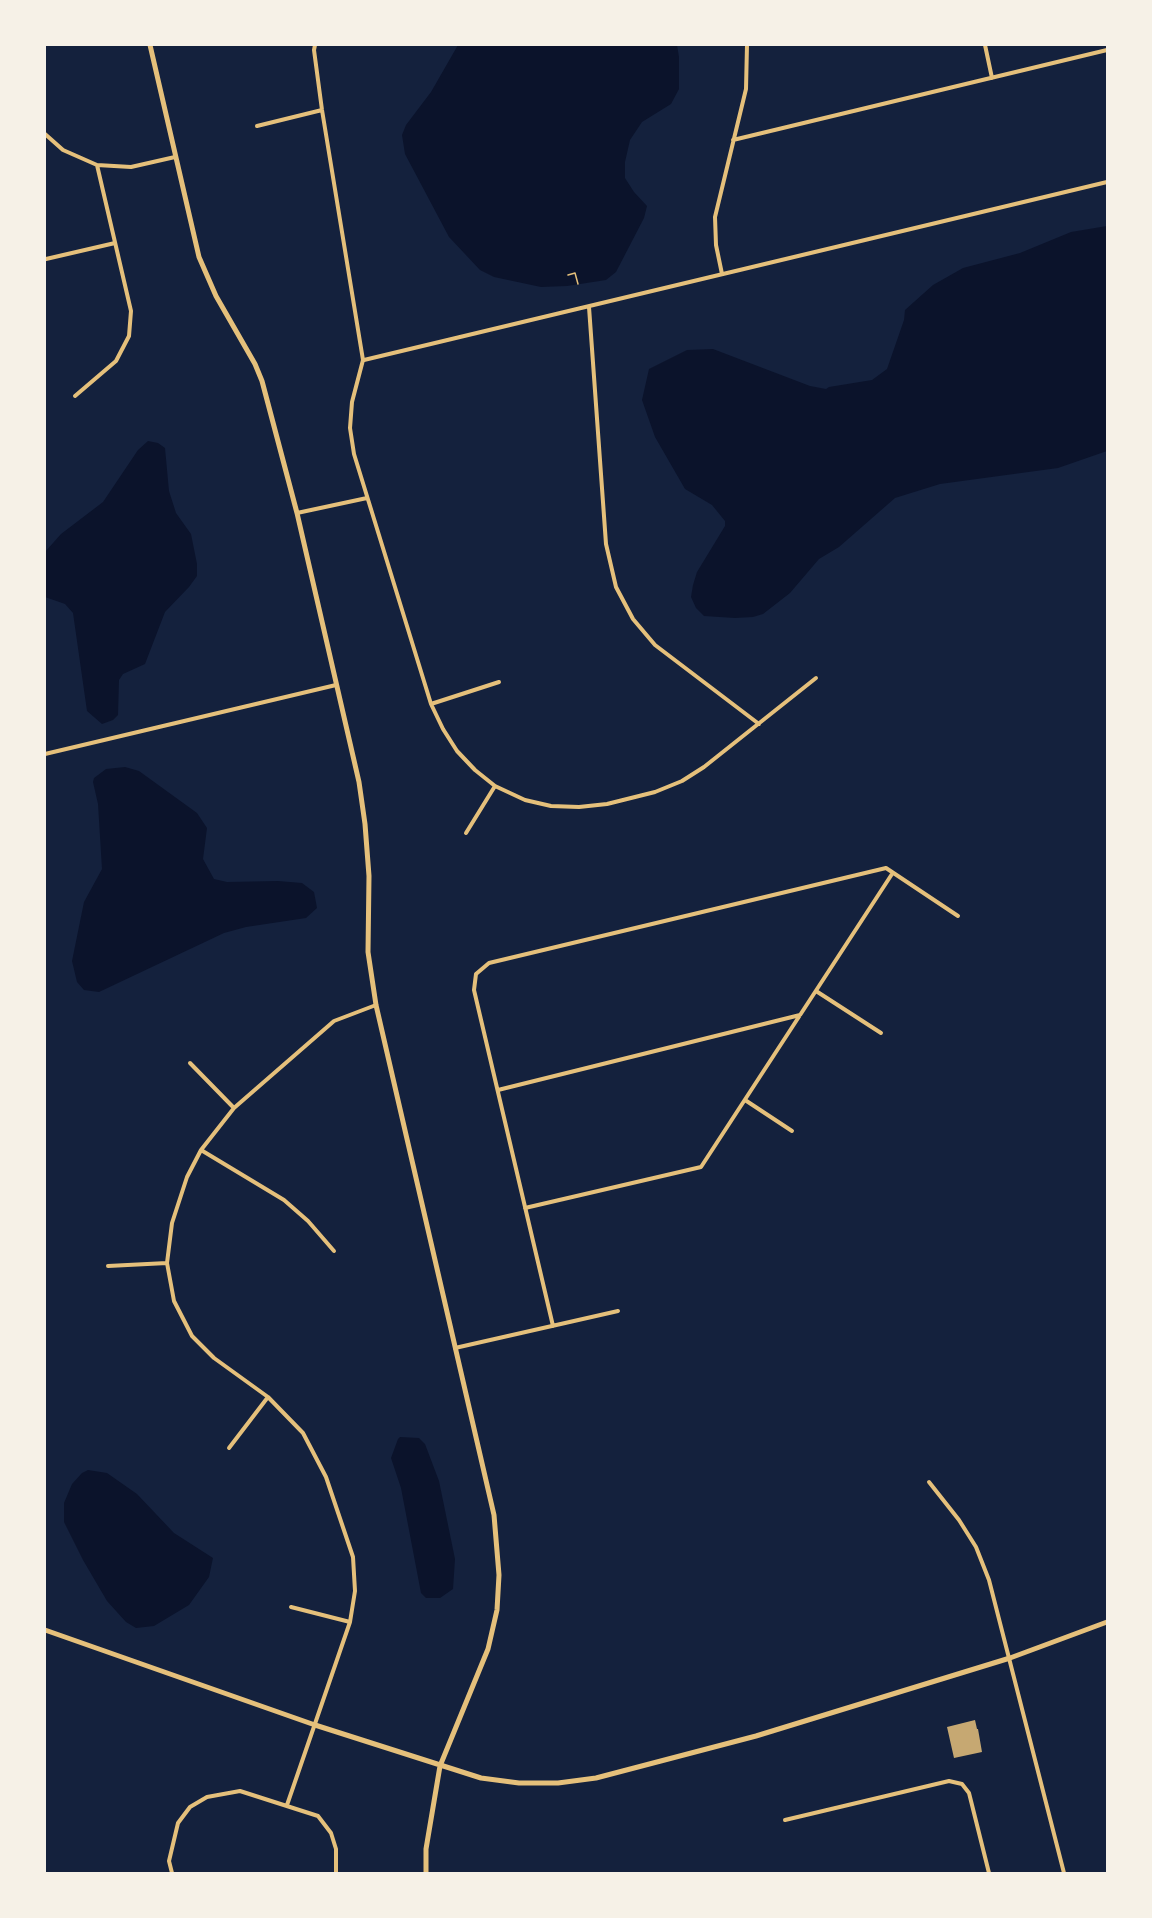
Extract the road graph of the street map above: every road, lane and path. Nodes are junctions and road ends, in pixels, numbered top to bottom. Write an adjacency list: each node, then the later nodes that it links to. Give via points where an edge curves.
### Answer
1 (150, 45): 11 (street)
2 (315, 45): 7 (street)
3 (747, 45): 10 (street, via 746,89)
4 (985, 45): 6 (street)
5 (1107, 50): 6 (street)
6 (992, 78): 10 (street)
7 (322, 110): 8 (street); 20 (street)
8 (257, 126)
9 (45, 134): 12 (street, via 63,150)
10 (733, 140): 16 (street, via 715,217)
11 (175, 157): 12 (street, via 131,167); 23 (street, via 199,257 262,381)
12 (97, 165): 14 (street)
13 (1107, 182): 16 (street)
14 (115, 243): 15 (street); 21 (street, via 131,311 129,336 116,361)
15 (46, 259)
16 (722, 274): 19 (street)
17 (567, 276): 18 (path, via 575,273)
18 (578, 285)
19 (589, 306): 20 (street); 28 (street, via 606,544 616,587 633,619 655,645)
20 (363, 360): 22 (street, via 350,428)
21 (75, 396)
22 (367, 498): 23 (street); 27 (street)
23 (297, 513): 26 (street)
24 (816, 678): 28 (street)
25 (499, 682): 27 (street)
26 (336, 685): 29 (street); 35 (street, via 365,824 368,952)
27 (431, 704): 30 (street, via 457,751)
28 (759, 724): 30 (street, via 682,781 607,804 551,806 525,800)
29 (45, 754)
30 (495, 786): 31 (street)
31 (466, 833)
32 (892, 874): 33 (street); 34 (street); 39 (street, via 886,868 489,963 476,974 474,990)
33 (958, 916)
34 (816, 991): 36 (street); 37 (street)
35 (376, 1005): 41 (street, via 334,1021); 50 (street)
36 (800, 1015): 39 (street); 40 (street)
37 (881, 1034)
38 (190, 1063): 41 (street)
39 (498, 1090): 44 (street)
40 (745, 1100): 42 (street); 44 (street, via 701,1167)
41 (234, 1108): 43 (street)
42 (792, 1131)
43 (201, 1150): 45 (street, via 284,1200); 46 (street, via 172,1222)
44 (525, 1208): 49 (street)
45 (334, 1251)
46 (167, 1263): 47 (street); 51 (street, via 174,1301 192,1336 214,1358)
47 (108, 1266)
48 (618, 1311): 49 (street)
49 (553, 1326): 50 (street)
50 (455, 1348): 60 (street, via 494,1515 499,1575 497,1610 488,1649)
51 (268, 1397): 52 (street); 55 (street, via 303,1433 327,1477 353,1557 355,1591)
52 (229, 1448)
53 (929, 1482): 58 (street, via 976,1547)
54 (291, 1607): 55 (street)
55 (350, 1622): 59 (street)
56 (1107, 1623): 58 (street)
57 (45, 1630): 59 (street)
58 (1010, 1658): 60 (street, via 756,1736 596,1778 519,1783 481,1778); 67 (street)
59 (315, 1725): 60 (street); 61 (street)
60 (440, 1766): 65 (street, via 426,1849)
61 (287, 1805): 63 (street, via 240,1791 207,1797 190,1807 178,1823 169,1861); 64 (street, via 318,1816 331,1833)
62 (785, 1820): 66 (street, via 949,1780 962,1784 969,1793)
63 (172, 1873)
64 (336, 1873)
65 (426, 1873)
66 (989, 1873)
67 (1064, 1873)

